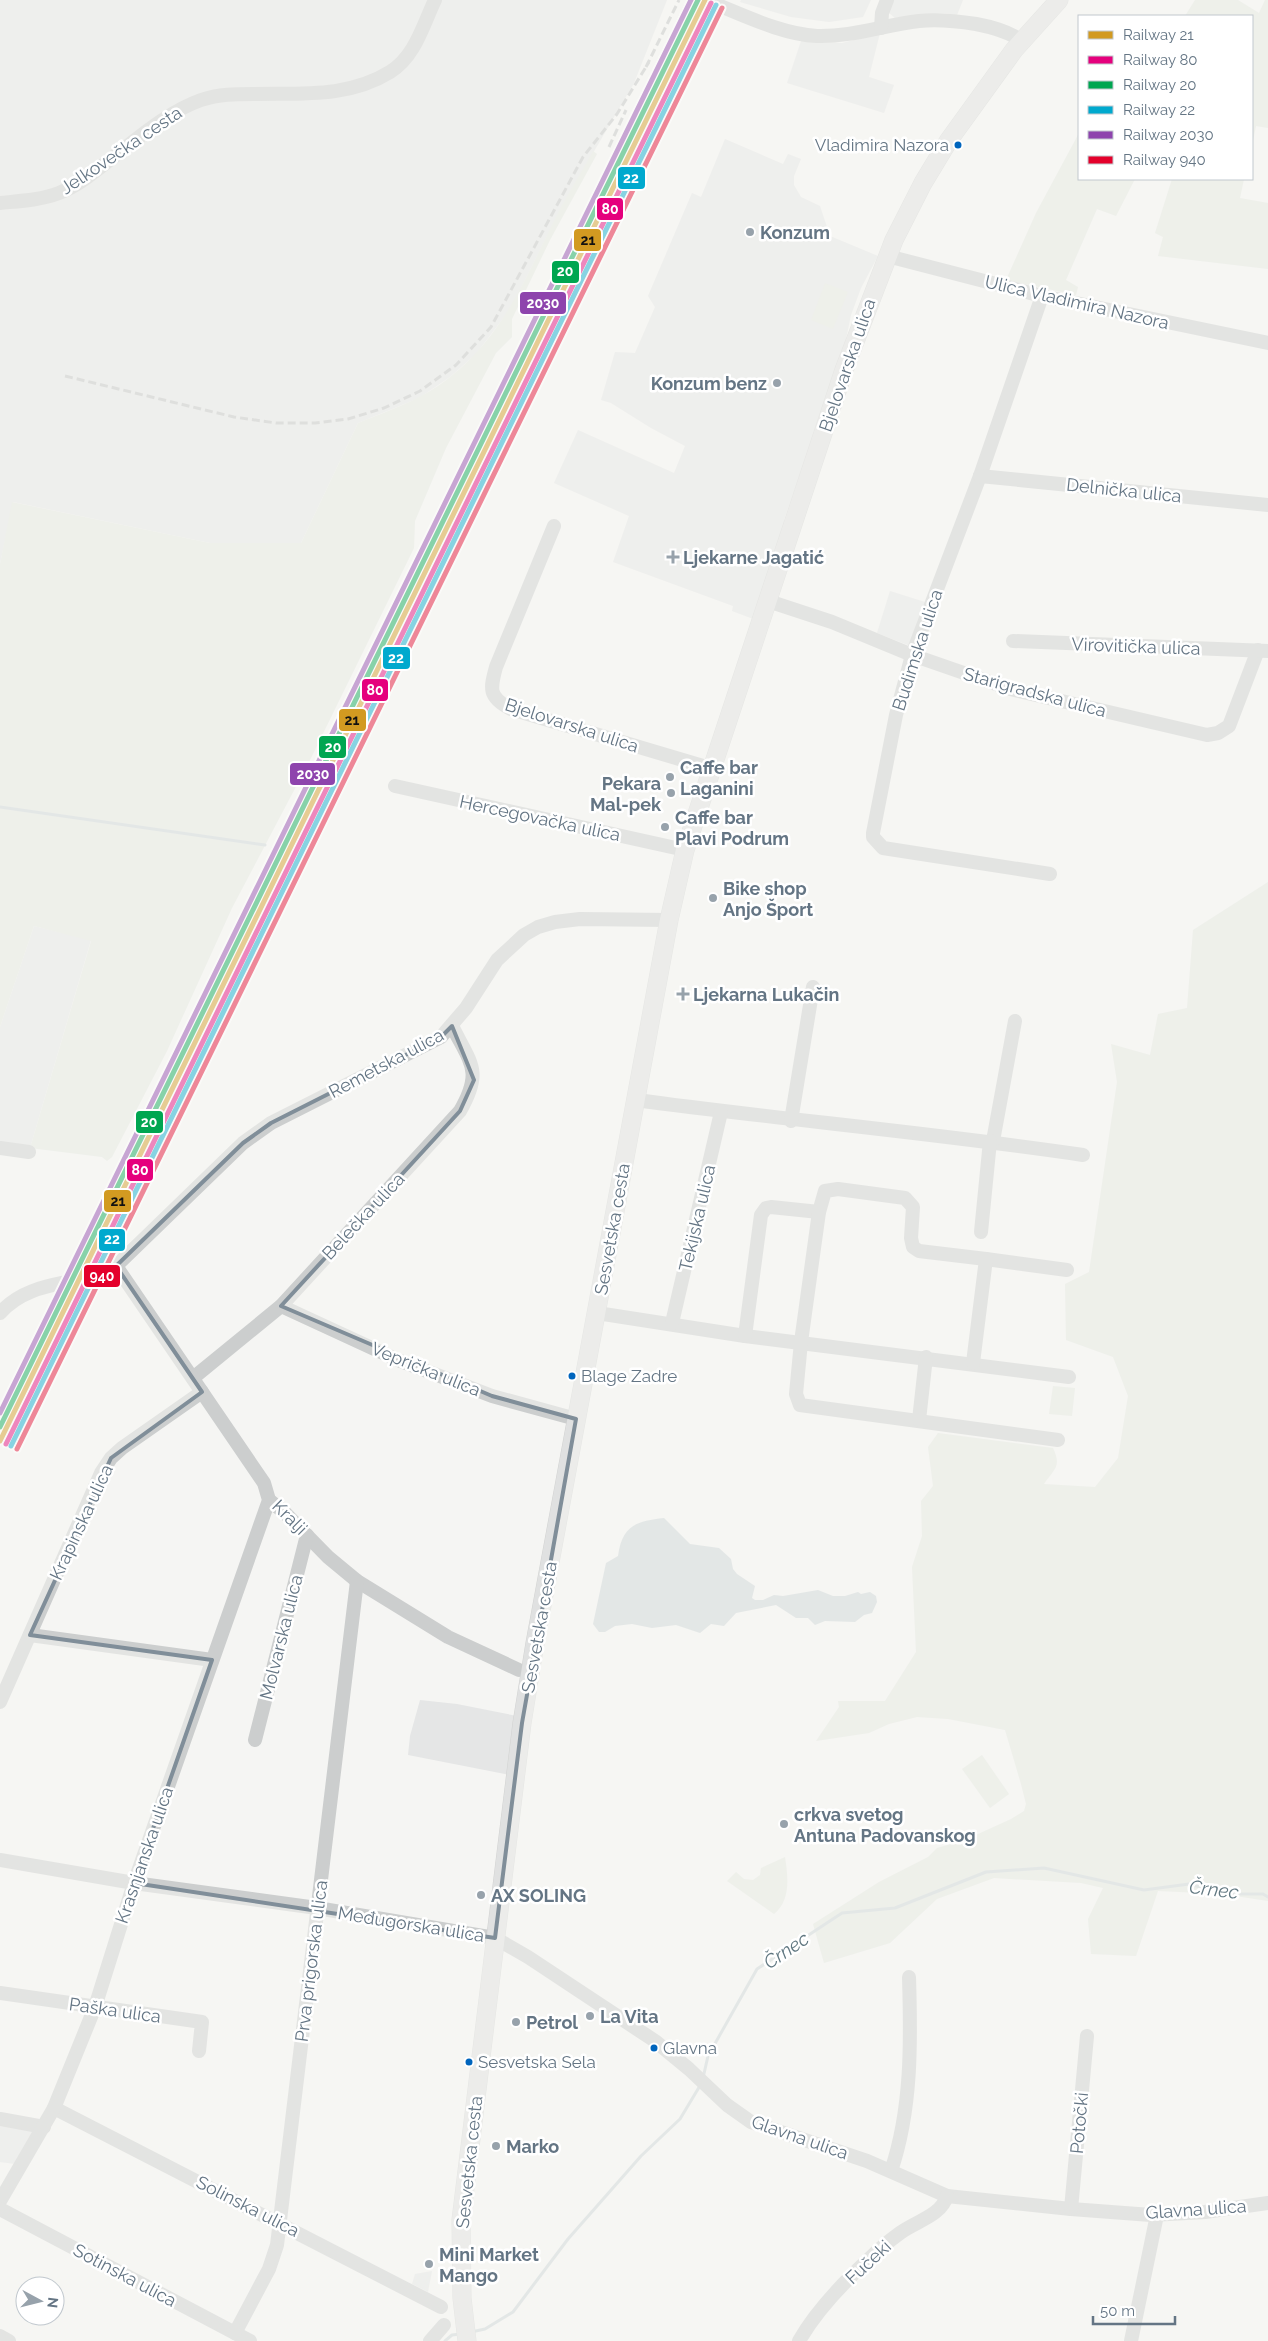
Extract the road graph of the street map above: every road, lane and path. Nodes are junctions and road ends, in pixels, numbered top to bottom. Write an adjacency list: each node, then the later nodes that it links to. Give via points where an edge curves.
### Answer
1 (436, 0): 7 (street, Jelkovečka cesta, via 413,49 391,72 360,87 341,92 228,94 200,100 163,121 68,189 41,198)
2 (705, 0): 5 (street, via 784,30 815,36 842,36)
3 (887, 0): 5 (street)
4 (1059, 0): 6 (main road, Bjelovarska ulica)
5 (881, 28): 6 (street, via 918,21 958,21 996,29)
6 (1022, 41): 8 (main road, Bjelovarska ulica, via 941,151)
7 (0, 203)
8 (886, 258): 9 (street, Ulica Vladimira Nazora); 14 (main road, Bjelovarska ulica, via 847,362)
9 (1042, 296): 10 (street, Ulica Vladimira Nazora); 11 (street, Budimska ulica)
10 (1268, 344)
11 (980, 476): 12 (street, Delnička ulica); 17 (street, Budimska ulica)
12 (1268, 505)
13 (554, 526): 18 (street, Bjelovarska ulica, via 496,667 492,694 510,709)
14 (775, 603): 17 (street, Starigradska ulica); 18 (main road, Bjelovarska ulica)
15 (1013, 641): 16 (street, Virovitička ulica)
16 (1263, 650): 17 (street, Starigradska ulica, via 1229,726 1207,735 1010,689)
17 (912, 655): 21 (street, Budimska ulica, via 896,715 873,837 883,848)
18 (713, 769): 20 (main road, Bjelovarska ulica)
19 (395, 786): 20 (street, Hercegovačka ulica)
20 (685, 850): 22 (main road, Bjelovarska ulica)
21 (1050, 874)
22 (669, 920): 25 (street, Remetska ulica, via 580,919 538,927 513,943 497,960); 26 (main road, Sesvetska cesta)
23 (813, 987): 28 (street)
24 (1015, 1021): 29 (street)
25 (452, 1026): 36 (street, Remetska ulica, via 441,1037 271,1123 243,1143); 38 (street, Belečka ulica, via 473,1070 474,1080 460,1111)
26 (636, 1100): 27 (street); 39 (main road, Sesvetska cesta)
27 (721, 1112): 28 (street); 41 (street, Tekijska ulica)
28 (791, 1121): 29 (street)
29 (992, 1141): 32 (street); 34 (street)
30 (0, 1148): 31 (street)
31 (29, 1152)
32 (1083, 1155)
33 (819, 1212): 35 (street, via 822,1196 829,1189 906,1198 911,1202 914,1213 913,1247); 42 (street, via 771,1207 763,1211); 43 (street)
34 (981, 1232)
35 (986, 1259): 37 (street); 45 (street)
36 (116, 1266): 40 (street, via 33,1290 14,1300); 47 (street, Kralji)
37 (1067, 1270)
38 (281, 1306): 47 (street, Belečka ulica); 49 (street, Veprička ulica, via 398,1360 492,1396)
39 (597, 1312): 41 (street); 49 (main road, Sesvetska cesta)
40 (0, 1313)
41 (672, 1323): 42 (street)
42 (745, 1336): 43 (street)
43 (801, 1342): 44 (street); 50 (street, via 796,1394 800,1405)
44 (926, 1357): 45 (street); 50 (street)
45 (972, 1363): 46 (street)
46 (1069, 1377)
47 (193, 1378): 48 (street, Kralji)
48 (202, 1392): 52 (street, Kralji, via 264,1483); 55 (street, Krapinska ulica, via 111,1458 101,1473)
49 (576, 1419): 63 (main road, Sesvetska cesta, via 523,1714)
50 (919, 1420): 51 (street)
51 (1058, 1440)
52 (269, 1500): 53 (street, Kralji); 56 (street, Krasnjanska ulica)
53 (307, 1534): 54 (street, Kralji); 59 (street, Molvarska ulica)
54 (357, 1581): 57 (street, Kralji, via 448,1637); 62 (street, Prva prigorska ulica)
55 (30, 1635): 56 (street); 58 (street, Krapinska ulica)
56 (212, 1660): 61 (street, Krasnjanska ulica)
57 (519, 1670)
58 (0, 1702)
59 (255, 1740)
60 (0, 1860): 61 (street, Međugorska ulica)
61 (134, 1883): 62 (street, Međugorska ulica); 66 (street, Krasnjanska ulica)
62 (317, 1908): 63 (street, Međugorska ulica); 79 (street, Prva prigorska ulica)
63 (495, 1938): 72 (street, Glavna ulica, via 655,2041 751,2122); 83 (main road, Sesvetska cesta, via 461,2220)
64 (909, 1977): 72 (street, via 910,2056 905,2108)
65 (0, 1993): 66 (street, Paška ulica)
66 (95, 2007): 68 (street, Paška ulica, via 202,2022); 69 (street, Krasnjanska ulica)
67 (1086, 2036): 77 (street, Potočki)
68 (199, 2051)
69 (54, 2108): 71 (street, Krasnjanska ulica); 79 (street, Solinska ulica)
70 (0, 2119): 71 (street)
71 (44, 2127): 74 (street, Krasnjanska ulica)
72 (891, 2171): 73 (street, Glavna ulica)
73 (947, 2196): 77 (street, Glavna ulica); 88 (street, Fučeki, via 937,2211 902,2232 837,2291)
74 (0, 2201)
75 (1268, 2203): 78 (street, Glavna ulica)
76 (0, 2209): 82 (street, Sotinska ulica)
77 (1071, 2210): 78 (street, Glavna ulica)
78 (1157, 2215): 89 (street)
79 (278, 2222): 80 (street, Solinska ulica); 82 (street, Prva prigorska ulica, via 277,2244 268,2269)
80 (441, 2307)
81 (444, 2325): 87 (street)
82 (235, 2333): 86 (street, Sotinska ulica)
83 (466, 2335)
84 (0, 2336): 85 (street)
85 (9, 2341)
86 (250, 2341)
87 (430, 2341)
88 (799, 2341)
89 (1130, 2341)

